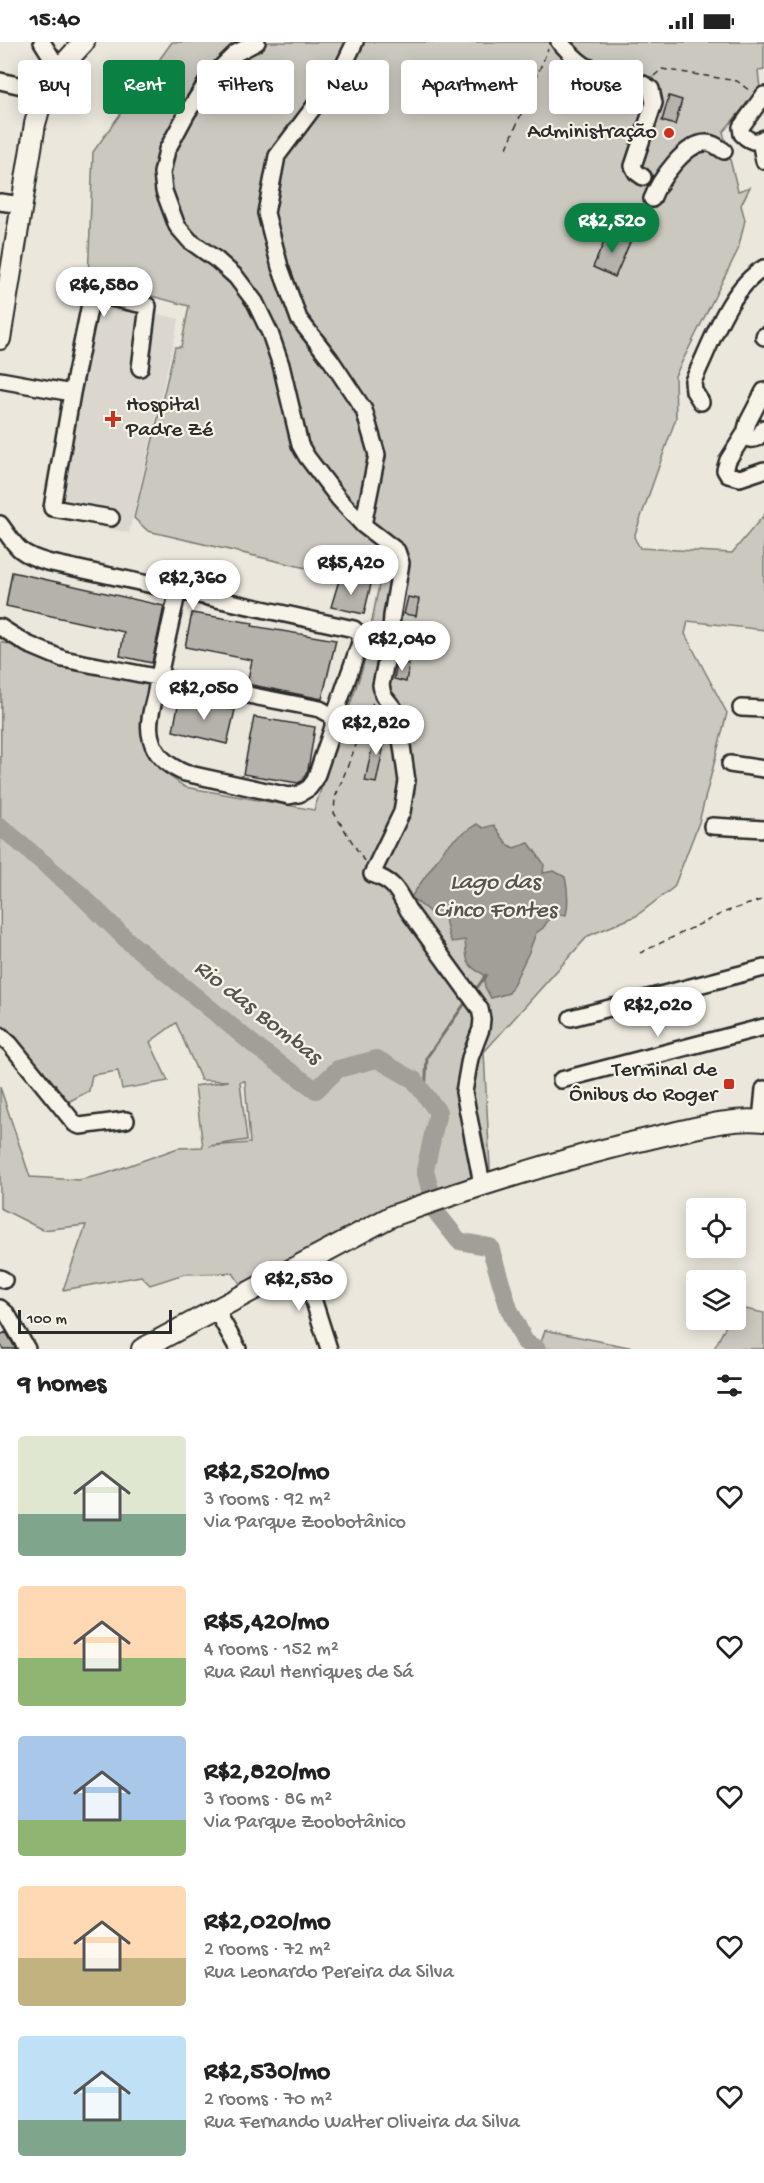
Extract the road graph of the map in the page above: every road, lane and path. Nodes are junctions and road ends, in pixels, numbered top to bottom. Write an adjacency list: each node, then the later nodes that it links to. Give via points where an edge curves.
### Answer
1 (42, 42): 7 (street)
2 (84, 42): 8 (main road)
3 (257, 42): 34 (street, via 236,53 209,79 187,113 167,150 162,173 164,191 183,234 236,277 255,302 281,365 300,445)
4 (355, 42): 34 (street, via 342,71 277,156 266,213 299,319 364,410 377,455)
5 (551, 42): 15 (path)
6 (559, 42): 10 (street, via 585,66)
7 (53, 60)
8 (67, 60)
9 (0, 81): 11 (street)
10 (646, 84): 12 (path, via 662,69 737,81); 18 (street, via 654,103 633,166)
11 (18, 85)
12 (762, 97): 14 (street, via 741,127 742,134 751,141)
13 (38, 114): 21 (main road)
14 (762, 140): 17 (street)
15 (507, 148)
16 (724, 151): 19 (street, via 715,145 695,145 678,160)
17 (764, 161)
18 (643, 177)
19 (652, 199)
20 (0, 202): 21 (street)
21 (22, 205): 23 (main road)
22 (764, 268): 28 (street, via 745,282 733,298 693,381)
23 (0, 339)
24 (140, 368): 27 (street, via 148,306 92,294)
25 (0, 380): 27 (street)
26 (764, 391): 30 (street)
27 (72, 393): 32 (street, via 52,507)
28 (701, 402)
29 (764, 428): 30 (street, via 754,440)
30 (745, 433): 31 (street, via 725,470 740,478)
31 (764, 470)
32 (111, 518)
33 (0, 524): 35 (street, via 17,549 29,556)
34 (363, 525): 38 (street, via 397,551 401,563)
35 (178, 590): 37 (street); 41 (street, via 354,629 360,635 360,643)
36 (0, 627): 37 (street, via 63,659)
37 (158, 678): 41 (street, via 320,709); 41 (street, via 150,736 161,758 171,768 185,773 290,796 299,794 315,780)
38 (381, 685): 46 (street, via 394,710 407,781 402,812); 46 (path, via 335,798 334,813)
39 (741, 708): 40 (street)
40 (764, 709)
41 (333, 720)
42 (730, 764): 43 (street)
43 (764, 769)
44 (712, 826): 45 (street)
45 (764, 829)
46 (372, 874): 57 (street, via 400,891 408,910 471,994 483,1019 464,1092)
47 (764, 899): 48 (path, via 725,912)
48 (640, 953)
49 (764, 968): 50 (street)
50 (571, 1018)
51 (764, 1027): 53 (street)
52 (0, 1035): 55 (street, via 75,1124)
53 (561, 1080)
54 (764, 1089): 56 (street)
55 (126, 1120)
56 (763, 1120): 57 (main road, via 663,1135)
57 (482, 1184): 58 (main road, via 392,1216)
58 (302, 1264): 60 (main road); 64 (street)
59 (0, 1308): 61 (street)
60 (216, 1310): 62 (main road); 63 (street)
61 (27, 1349)
62 (142, 1349)
63 (238, 1349)
64 (329, 1349)

